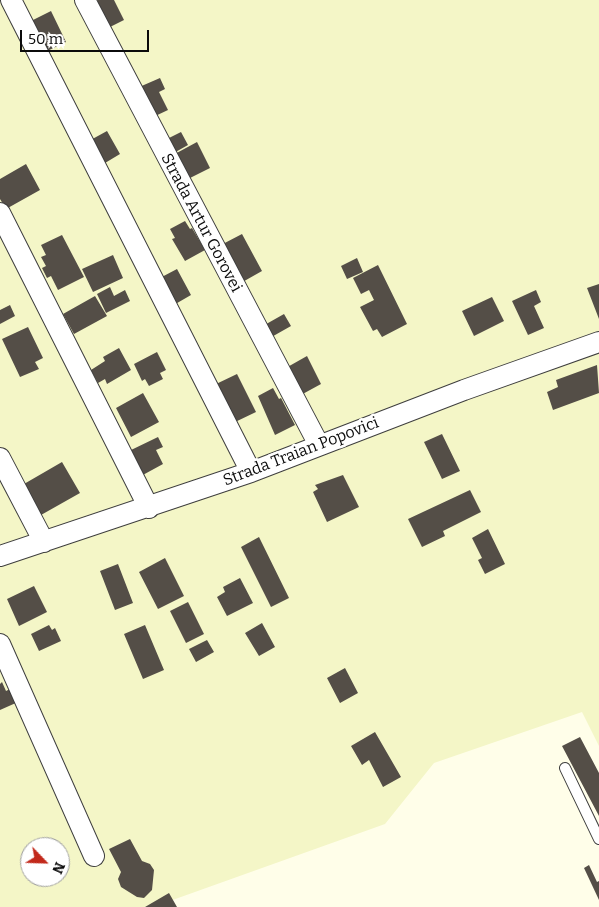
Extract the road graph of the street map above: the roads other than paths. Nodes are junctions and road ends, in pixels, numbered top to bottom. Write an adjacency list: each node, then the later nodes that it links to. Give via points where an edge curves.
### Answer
1 (11, 0): 7 (street)
2 (85, 0): 5 (street, Strada Artur Gorovei)
3 (0, 212): 8 (street)
4 (599, 342): 5 (street, Strada Traian Popovici)
5 (318, 445): 7 (street, Strada Traian Popovici)
6 (0, 458): 9 (street)
7 (251, 472): 8 (street, Strada Traian Popovici)
8 (150, 508): 9 (street, Strada Traian Popovici)
9 (44, 542): 10 (street, Strada Traian Popovici)
10 (0, 556)
11 (0, 644): 14 (street)
12 (565, 768): 13 (lane)
13 (599, 839)
14 (94, 856)

